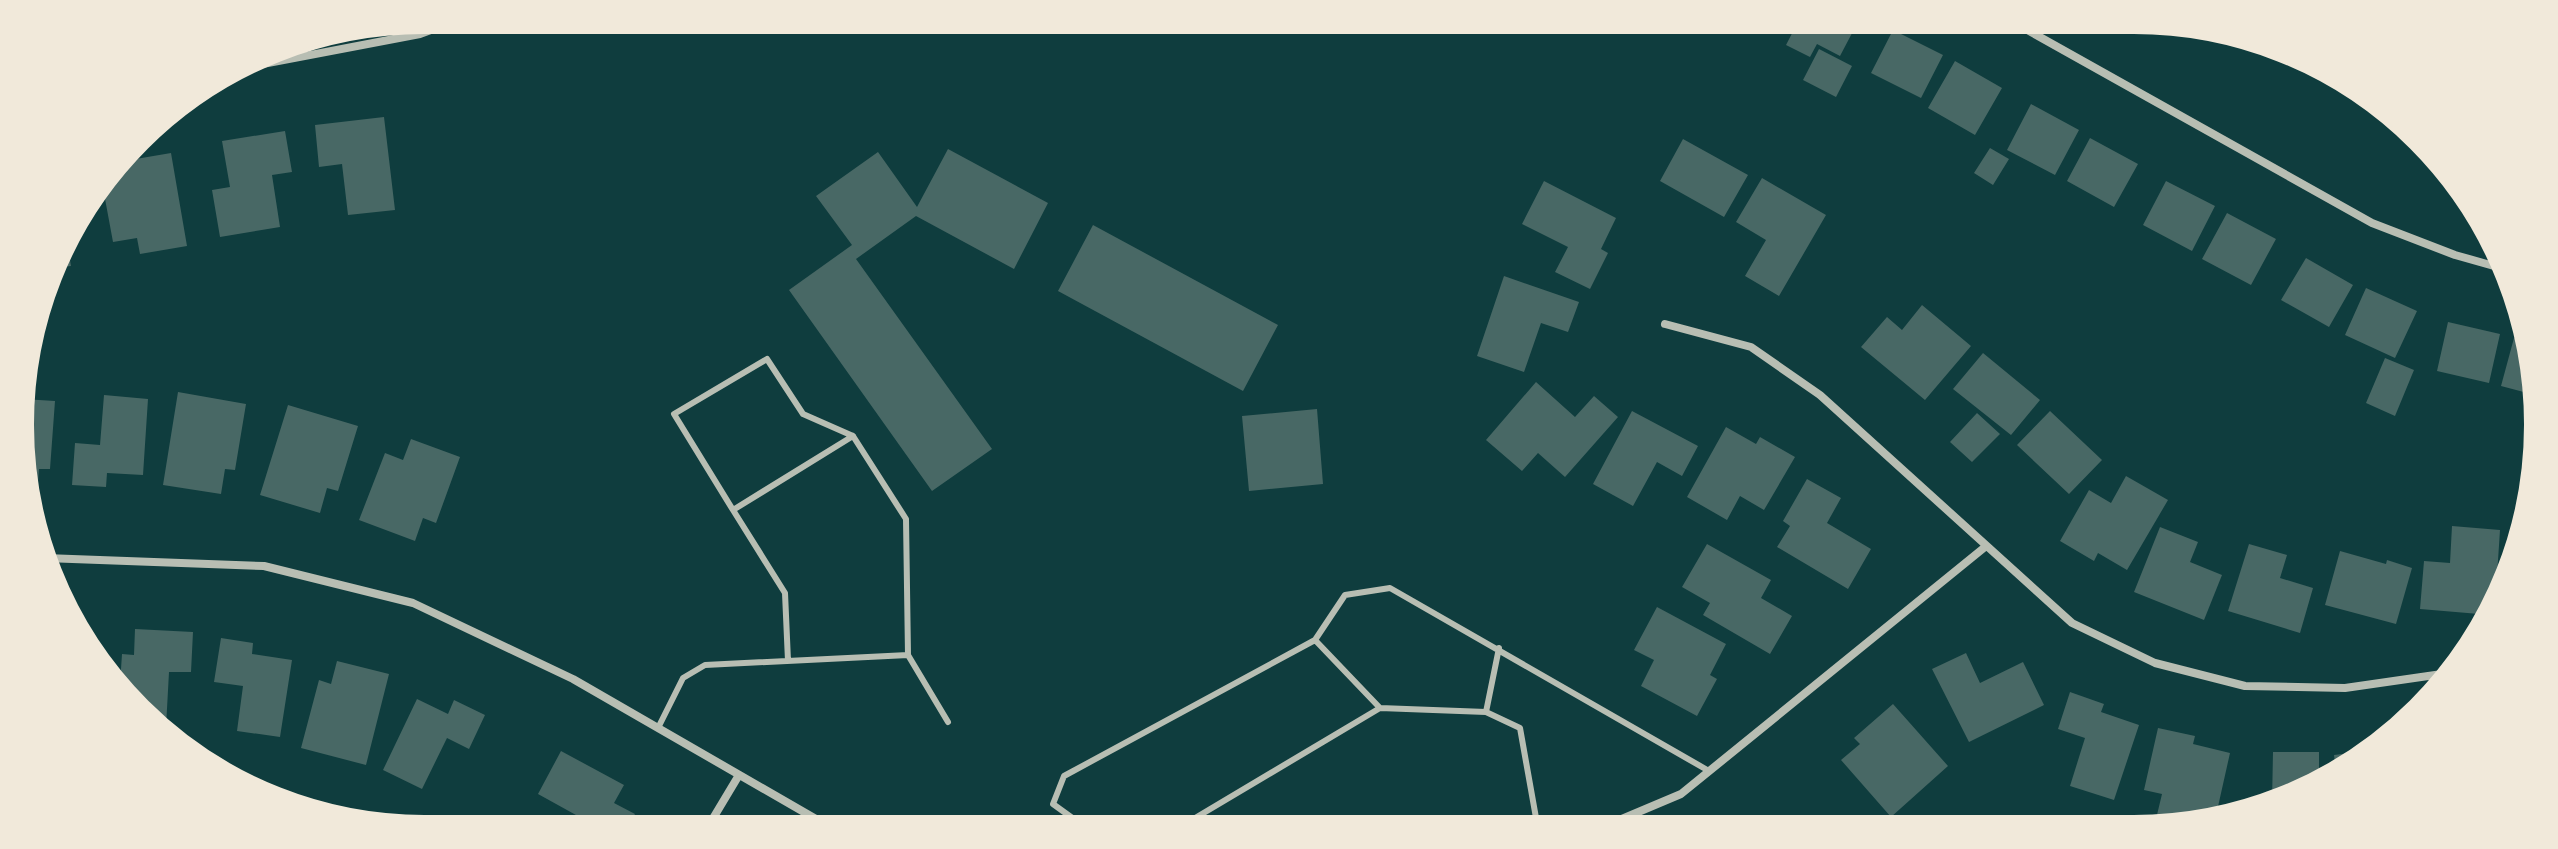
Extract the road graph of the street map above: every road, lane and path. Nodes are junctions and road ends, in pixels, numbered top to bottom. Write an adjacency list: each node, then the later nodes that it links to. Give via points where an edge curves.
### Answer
1 (425, 32): 3 (street)
2 (2031, 32): 4 (street, via 2372,223)
3 (274, 62)
4 (2492, 266)
5 (1665, 324): 8 (street, via 1751,347 1820,395)
6 (853, 436): 7 (lane); 7 (lane, via 803,414 767,359 674,414); 12 (lane, via 906,519)
7 (733, 510): 13 (lane, via 785,593)
8 (1985, 547): 14 (street, via 2072,623 2155,663 2245,686 2345,688); 19 (street)
9 (56, 558): 18 (street, via 264,566 413,603 573,679)
10 (1315, 640): 11 (lane, via 1345,595 1390,588); 15 (lane); 23 (lane, via 1064,776 1053,804)
11 (1499, 648): 16 (lane); 19 (lane)
12 (908, 655): 13 (lane); 17 (lane)
13 (788, 661): 18 (lane, via 705,665 683,678)
14 (2435, 675)
15 (1380, 708): 16 (lane); 24 (lane)
16 (1486, 712): 25 (lane, via 1520,728)
17 (948, 722)
18 (658, 728): 20 (street)
19 (1709, 771): 26 (street, via 1681,794)
20 (739, 775): 21 (street); 22 (street)
21 (714, 817)
22 (812, 817)
23 (1071, 817)
24 (1197, 817)
25 (1536, 817)
26 (1626, 817)

